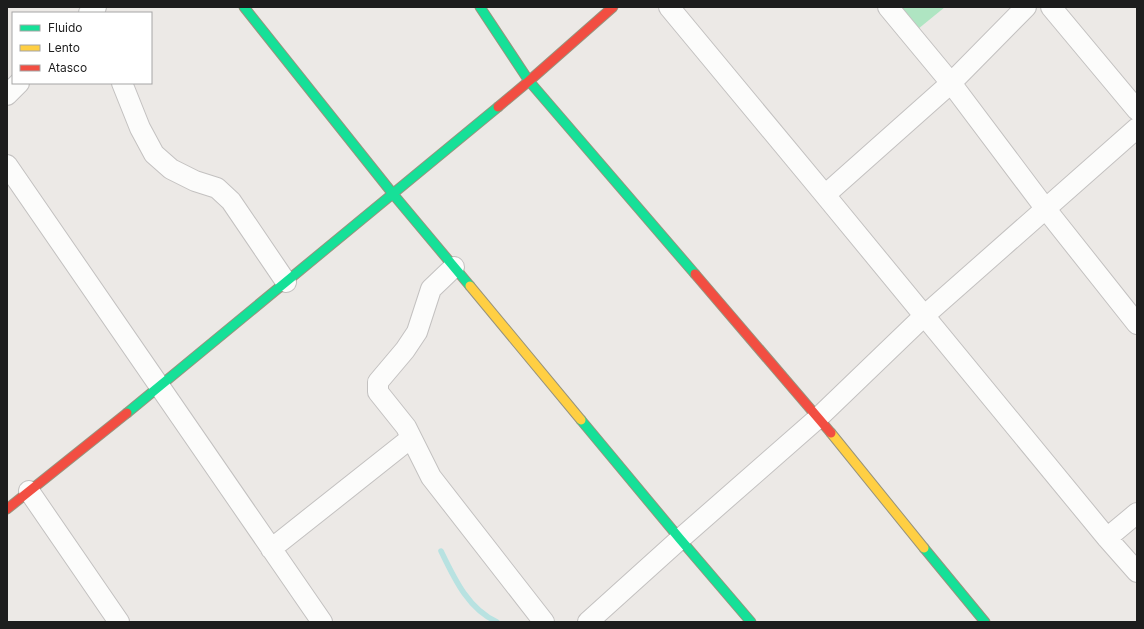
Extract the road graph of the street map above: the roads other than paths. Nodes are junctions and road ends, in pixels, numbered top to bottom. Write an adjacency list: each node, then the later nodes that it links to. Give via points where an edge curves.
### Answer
1 (244, 7): 16 (street)
2 (480, 7): 8 (street)
3 (613, 7): 8 (street)
4 (669, 7): 17 (street)
5 (888, 7): 9 (street)
6 (1026, 7): 9 (street)
7 (1051, 7): 13 (street)
8 (529, 81): 16 (street); 24 (street)
9 (951, 83): 17 (street); 18 (street)
10 (18, 84): 12 (street)
11 (122, 84): 20 (street, via 140,128 154,154 171,169 195,181 218,188 231,201)
12 (7, 95)
13 (1137, 110)
14 (1137, 128): 18 (street)
15 (7, 164): 23 (street)
16 (393, 194): 19 (street); 20 (street)
17 (826, 195): 21 (street)
18 (1045, 208): 21 (street); 22 (street)
19 (454, 268): 25 (street, via 432,289 417,332 378,382 378,392 406,427); 30 (street)
20 (286, 282): 23 (street)
21 (924, 316): 24 (street); 29 (street)
22 (1137, 324)
23 (160, 386): 26 (street); 31 (street)
24 (818, 418): 30 (street); 38 (street)
25 (411, 438): 31 (street); 35 (street, via 431,477)
26 (29, 491): 27 (street); 33 (street)
27 (7, 509)
28 (1137, 513): 29 (street)
29 (1106, 538): 32 (street)
30 (680, 539): 36 (street); 37 (street)
31 (271, 548): 34 (street)
32 (1137, 572)
33 (119, 622)
34 (322, 622)
35 (544, 622)
36 (588, 622)
37 (751, 622)
38 (985, 622)

